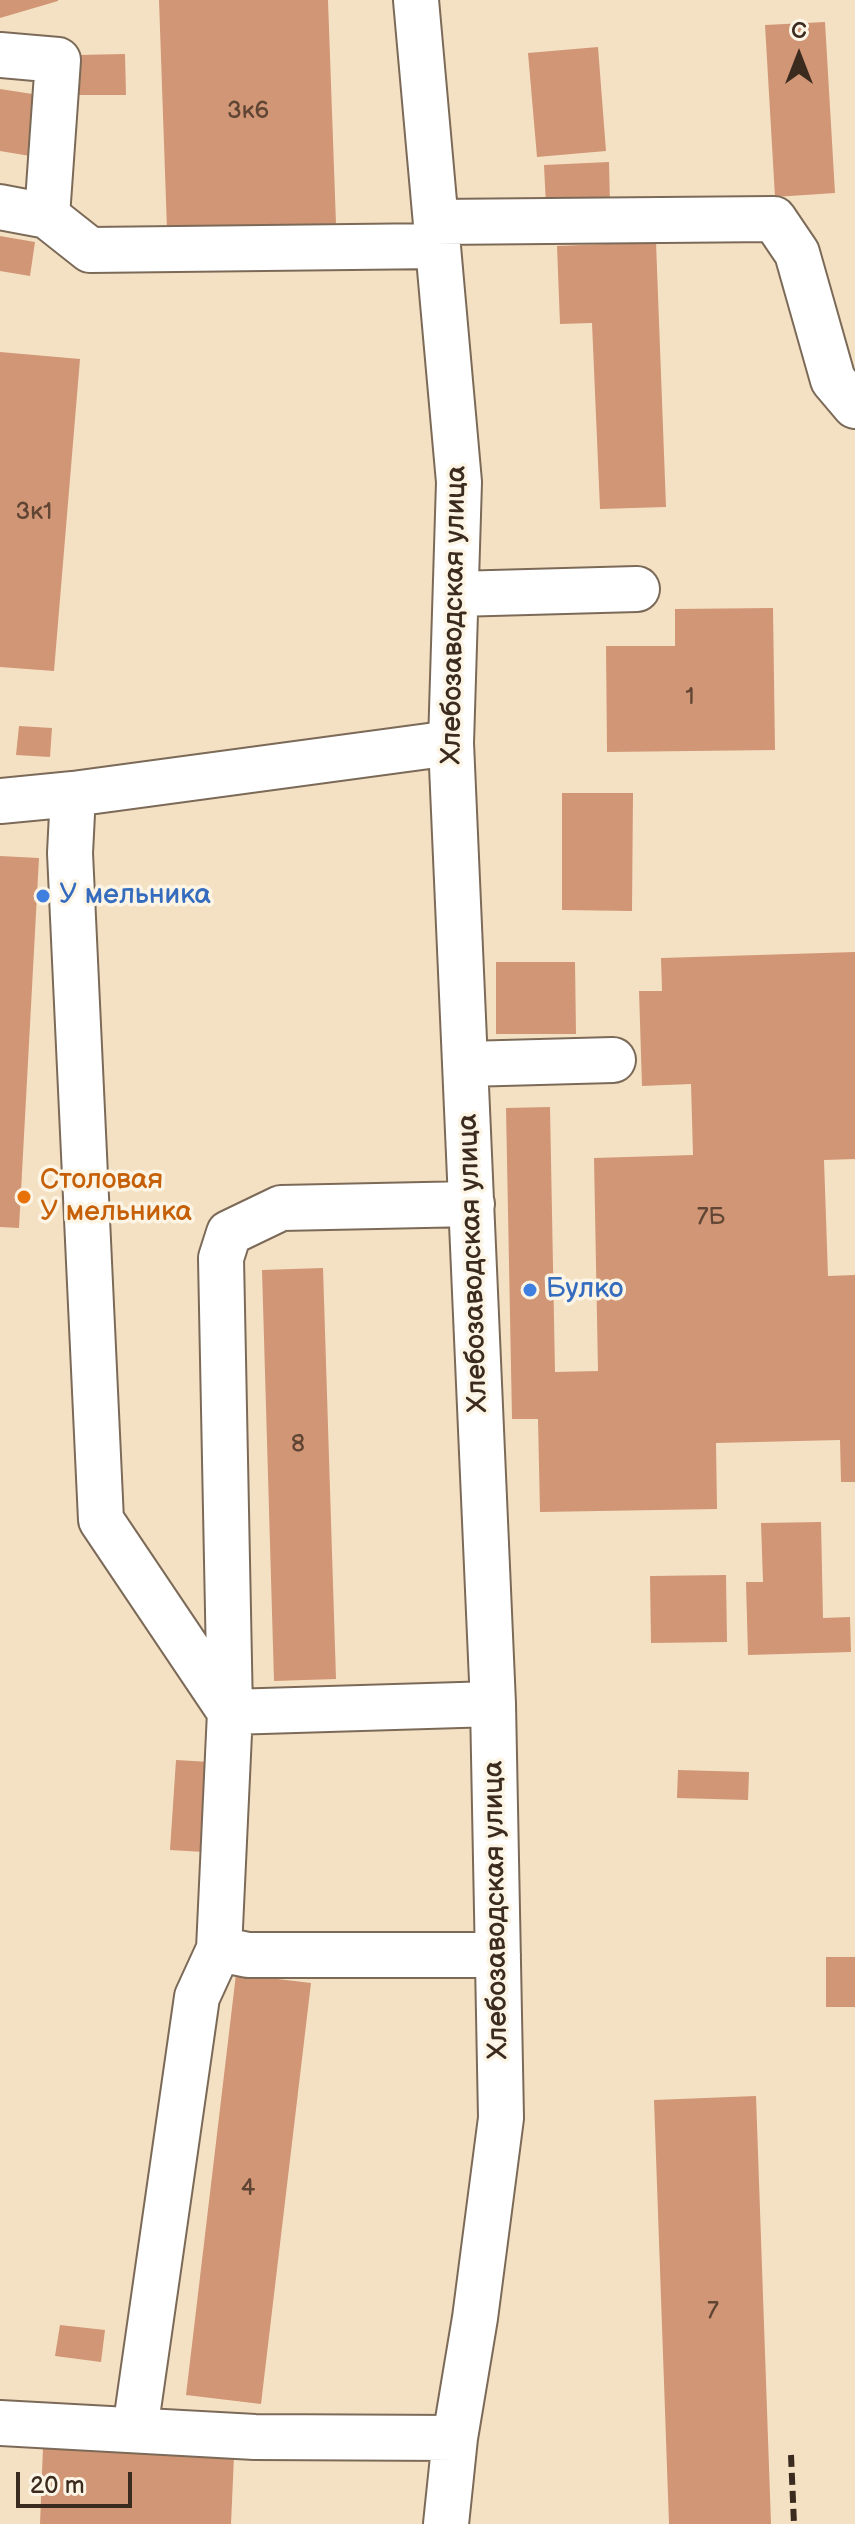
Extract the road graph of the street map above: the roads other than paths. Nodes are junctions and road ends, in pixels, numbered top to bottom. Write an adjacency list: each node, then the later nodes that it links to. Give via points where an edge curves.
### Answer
1 (416, 0): 5 (street, Хлебозаводская улица)
2 (0, 55): 4 (street, via 58,60)
3 (0, 207): 4 (street)
4 (47, 216): 5 (street, via 90,250)
5 (437, 234): 6 (street, via 774,219 797,253 833,380); 8 (street, Хлебозаводская улица, via 459,482)
6 (855, 406)
7 (637, 589): 8 (street)
8 (456, 594): 9 (street, Хлебозаводская улица)
9 (451, 743): 10 (street); 13 (street, Хлебозаводская улица)
10 (73, 794): 11 (street); 16 (street, via 70,853 101,1520)
11 (0, 801)
12 (613, 1060): 13 (street)
13 (466, 1064): 14 (street, Хлебозаводская улица)
14 (472, 1204): 15 (street, Хлебозаводская улица); 16 (street, via 281,1208 229,1233 221,1258)
15 (493, 1704): 16 (street); 18 (street, Хлебозаводская улица)
16 (230, 1712): 17 (street)
17 (219, 1949): 18 (street, via 248,1955); 20 (street, via 197,1997)
18 (498, 1955): 21 (street, Хлебозаводская улица, via 501,2118)
19 (0, 2423): 20 (street)
20 (135, 2430): 21 (street)
21 (455, 2438): 22 (street, Хлебозаводская улица)
22 (446, 2524)

